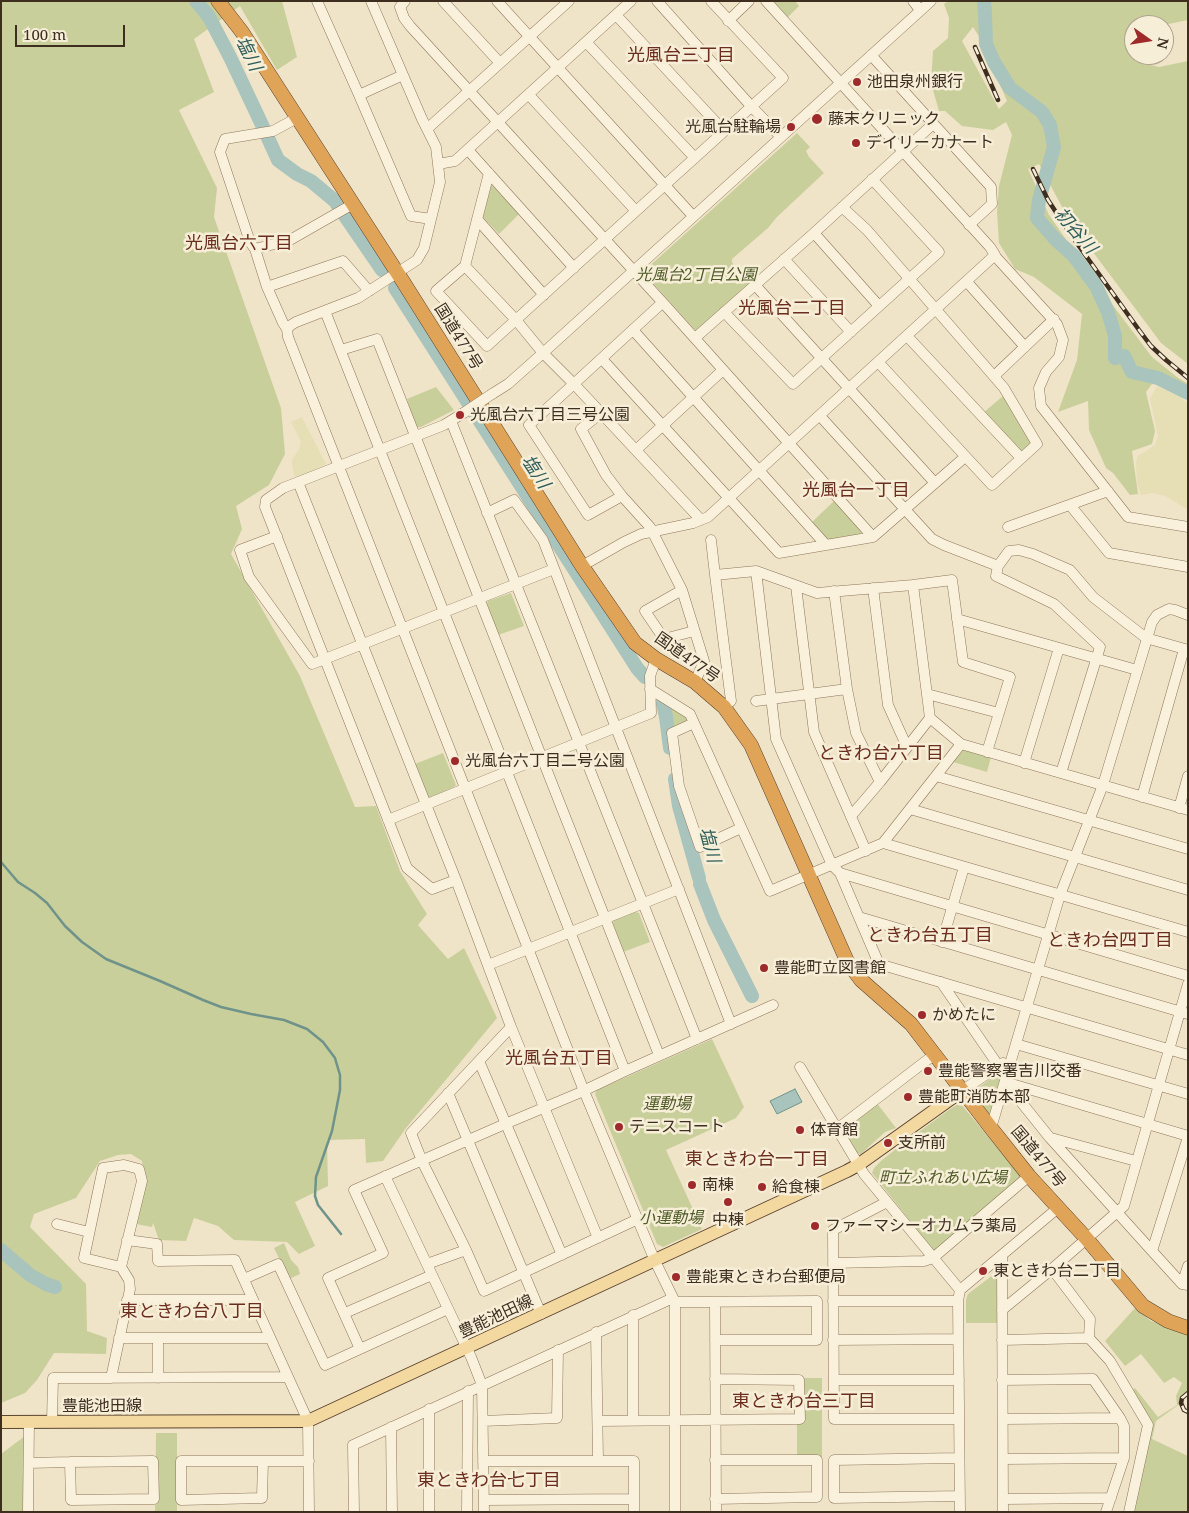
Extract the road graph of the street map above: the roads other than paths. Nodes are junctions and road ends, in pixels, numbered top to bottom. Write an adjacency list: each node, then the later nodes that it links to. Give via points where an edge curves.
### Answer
1 (218, 1): 31 (highway, 国道477号, via 242,32)
2 (317, 1): 28 (street)
3 (371, 1): 25 (street)
4 (405, 1): 27 (street, via 400,6 404,18)
5 (443, 1): 23 (street)
6 (497, 1): 20 (street)
7 (553, 1): 16 (street)
8 (570, 1): 16 (street)
9 (631, 1): 18 (street)
10 (657, 1): 30 (street)
11 (711, 1): 19 (street)
12 (749, 1): 19 (street)
13 (766, 1): 26 (street)
14 (913, 1): 17 (street)
15 (931, 1): 17 (street)
16 (560, 10): 20 (street)
17 (920, 10): 22 (street)
18 (616, 15): 21 (street); 35 (street)
19 (728, 21): 30 (street, via 783,78)
20 (529, 38): 23 (street); 24 (street)
21 (586, 42): 24 (street); 39 (street)
22 (871, 56): 26 (street); 33 (street)
23 (500, 63): 27 (street)
24 (557, 67): 29 (street); 43 (street)
25 (403, 75): 28 (street); 34 (street)
26 (841, 83): 36 (street); 38 (street)
27 (470, 92): 32 (street); 34 (street)
28 (360, 95): 48 (street, via 411,216)
29 (529, 95): 32 (street); 46 (street)
30 (751, 106): 35 (street); 36 (street)
31 (297, 118): 44 (highway, 国道477号); 53 (street, via 273,131 225,139 220,152)
32 (498, 123): 37 (street); 52 (street)
33 (933, 124): 38 (street); 50 (street, via 991,187 992,204)
34 (427, 129): 40 (street, via 436,148)
35 (724, 131): 39 (street)
36 (781, 137): 47 (street)
37 (468, 150): 40 (street, via 455,161); 41 (street)
38 (903, 151): 42 (street); 50 (street)
39 (694, 158): 43 (street)
40 (438, 164): 48 (street, via 440,182)
41 (489, 173): 49 (street); 57 (street)
42 (872, 179): 45 (street); 60 (street, via 939,252)
43 (665, 185): 46 (street); 47 (street)
44 (353, 204): 53 (street, via 290,240); 59 (highway, 国道477号)
45 (842, 207): 51 (street); 60 (street, via 867,230)
46 (636, 211): 52 (street)
47 (694, 216): 58 (street)
48 (431, 219): 59 (street, via 421,254)
49 (477, 219): 56 (street); 65 (street)
50 (969, 225): 54 (street, via 994,252)
51 (814, 233): 55 (street); 67 (street)
52 (605, 240): 57 (street); 58 (street)
53 (255, 249): 63 (street)
54 (994, 256): 61 (street); 71 (street)
55 (784, 259): 62 (street); 75 (street)
56 (465, 266): 72 (street); 72 (street, via 436,291 487,346)
57 (574, 268): 65 (street)
58 (633, 272): 66 (street); 80 (street)
59 (397, 273): 64 (street); 117 (highway, 国道477号)
60 (909, 279): 67 (street); 68 (street)
61 (967, 282): 68 (street); 78 (street)
62 (755, 285): 70 (street); 81 (street)
63 (267, 287): 64 (street, via 343,261); 73 (street)
64 (369, 291): 69 (street)
65 (544, 295): 72 (street)
66 (662, 303): 74 (street); 77 (street)
67 (879, 306): 75 (street)
68 (936, 310): 76 (street); 85 (street)
69 (325, 311): 73 (street); 79 (street)
70 (724, 312): 77 (street); 81 (street, via 793,384)
71 (1054, 319): 78 (street); 103 (street, via 1064,340 1059,357 1046,372 1039,388 1041,406)
72 (516, 320): 80 (street)
73 (287, 329): 99 (street)
74 (633, 330): 82 (street); 88 (street)
75 (851, 332): 81 (street)
76 (907, 336): 83 (street); 98 (street)
77 (695, 338): 84 (street)
78 (1025, 347): 85 (street)
79 (341, 350): 93 (street, via 377,339); 95 (street)
80 (543, 352): 86 (street); 91 (street, bridge, via 508,384)
81 (822, 358): 87 (street)
82 (602, 359): 86 (street); 92 (street)
83 (879, 363): 87 (street); 97 (street)
84 (723, 370): 88 (street); 94 (street)
85 (994, 376): 98 (street, via 1037,444)
86 (574, 384): 89 (street); 104 (street, via 529,425 588,515)
87 (850, 389): 90 (street); 102 (street)
88 (693, 397): 92 (street); 100 (street)
89 (602, 413): 96 (street); 104 (street, via 581,429 606,475)
90 (820, 416): 94 (street); 107 (street)
91 (451, 421): 93 (street); 108 (street)
92 (662, 425): 96 (street); 105 (street)
93 (416, 436): 95 (street); 129 (street)
94 (789, 444): 100 (street); 114 (street)
95 (380, 450): 99 (street); 130 (street)
96 (636, 450): 109 (street)
97 (965, 457): 98 (street, via 992,485); 102 (street)
98 (1022, 458)
99 (339, 466): 101 (street); 133 (street)
100 (760, 471): 105 (street); 116 (street)
101 (298, 482): 113 (street, via 266,500); 136 (street)
102 (935, 483): 107 (street)
103 (1108, 491): 106 (street); 111 (street, via 1128,517)
104 (622, 496): 112 (street)
105 (729, 498): 109 (street); 116 (street, via 779,553)
106 (1070, 505): 110 (street); 119 (street, via 1110,553)
107 (905, 509): 114 (street); 118 (street, via 932,539)
108 (487, 513): 120 (street, via 514,500 543,540); 123 (street)
109 (700, 520): 112 (street)
110 (1008, 527)
111 (1188, 527)
112 (653, 531): 117 (street, via 632,538); 127 (street)
113 (277, 536): 139 (street); 139 (street, via 240,550 248,577 312,664)
114 (873, 537): 116 (street)
115 (711, 540): 122 (street)
116 (826, 545)
117 (582, 566): 140 (highway, 国道477号, via 635,643)
118 (998, 566): 135 (street, via 1009,551 1019,550 1070,570 1093,597); 141 (street, via 996,576 1054,604 1100,647)
119 (1188, 567)
120 (554, 569): 123 (street); 154 (street)
121 (756, 571): 122 (street); 125 (street); 148 (street)
122 (716, 576): 150 (street, via 731,701)
123 (515, 584): 129 (street); 155 (street)
124 (913, 585): 126 (street); 132 (street, via 952,580); 147 (street)
125 (796, 586): 128 (street, via 817,593); 146 (street)
126 (873, 588): 128 (street); 157 (street, via 888,704)
127 (682, 590): 134 (street); 134 (street, via 645,611 664,639)
128 (834, 591): 145 (street)
129 (480, 598): 130 (street); 159 (street)
130 (444, 612): 133 (street); 161 (street)
131 (1188, 615): 135 (street, via 1163,611 1152,622)
132 (957, 619): 137 (street); 151 (street, via 963,662 1010,677)
133 (402, 628): 136 (street); 167 (street)
134 (694, 631): 143 (street, via 704,661)
135 (1146, 638): 138 (street); 142 (street)
136 (362, 644): 139 (street); 169 (street)
137 (1059, 648): 141 (street); 160 (street)
138 (1186, 650): 168 (street)
139 (325, 659): 173 (street)
140 (656, 659): 143 (highway, 国道477号); 144 (street, via 650,676)
141 (1097, 659): 142 (street); 162 (street)
142 (1137, 670): 166 (street)
143 (695, 682): 150 (highway, 国道477号)
144 (650, 689): 153 (street, via 690,714); 154 (street, via 651,713)
145 (847, 689): 146 (street); 165 (street, via 856,732)
146 (810, 694): 148 (street); 172 (street, via 814,732)
147 (927, 694): 151 (street); 152 (street)
148 (771, 699): 149 (street); 180 (street, via 776,739)
149 (756, 701)
150 (724, 707): 183 (highway, 国道477号, via 751,745)
151 (999, 713): 158 (street)
152 (930, 718): 156 (street); 157 (street)
153 (694, 723): 175 (street); 175 (street, via 672,733 679,786 700,847)
154 (616, 728): 155 (street); 185 (street)
155 (579, 743): 159 (street); 188 (street)
156 (961, 744): 158 (street); 163 (street)
157 (907, 747): 165 (street)
158 (987, 752): 160 (street)
159 (542, 757): 161 (street); 191 (street)
160 (1024, 763): 162 (street)
161 (507, 772): 167 (street); 192 (street)
162 (1061, 773): 166 (street)
163 (936, 776): 170 (street); 174 (street)
164 (1188, 776): 171 (street)
165 (880, 782): 172 (street)
166 (1103, 785): 168 (street); 174 (street)
167 (465, 788): 169 (street); 196 (street)
168 (1142, 797): 171 (street)
169 (426, 804): 173 (street); 184 (street)
170 (910, 808): 176 (street); 179 (street)
171 (1183, 809)
172 (851, 816): 178 (street)
173 (388, 820): 184 (street, via 407,868 432,889)
174 (1089, 820): 177 (street); 179 (street)
175 (741, 828): 183 (street, via 770,891)
176 (882, 843): 178 (street); 181 (street)
177 (1188, 850)
178 (866, 851): 180 (street)
179 (1075, 857): 186 (street); 187 (street)
180 (832, 865): 182 (street); 183 (street)
181 (964, 867): 187 (street); 189 (street)
182 (840, 873): 189 (street); 190 (street)
183 (809, 875): 210 (highway, 国道477号, via 847,961 856,974 911,1024)
184 (456, 880): 197 (street)
185 (679, 889): 188 (street); 205 (street)
186 (1188, 890)
187 (1060, 895): 193 (street); 194 (street)
188 (643, 904): 191 (street); 207 (street)
189 (952, 906): 194 (street); 195 (street)
190 (859, 917): 195 (street); 200 (street, via 879,964)
191 (606, 918): 192 (street); 212 (street)
192 (570, 932): 196 (street); 217 (street)
193 (1188, 932)
194 (1048, 934): 198 (street); 199 (street)
195 (942, 942): 198 (street)
196 (529, 949): 197 (street); 221 (street)
197 (488, 965): 206 (street)
198 (1038, 970): 203 (street); 204 (street)
199 (1188, 976)
200 (941, 982): 203 (street); 215 (street)
201 (1188, 984): 204 (street)
202 (773, 1005): 205 (street)
203 (1027, 1008): 208 (street); 209 (street)
204 (1184, 1013): 209 (street)
205 (731, 1024): 207 (street)
206 (511, 1027): 214 (street); 224 (street)
207 (697, 1039): 212 (street)
208 (1016, 1044): 213 (street); 219 (street)
209 (1169, 1049): 211 (street); 219 (street)
210 (935, 1054): 220 (highway, 国道477号); 228 (street)
211 (1188, 1055)
212 (659, 1056): 217 (street)
213 (1012, 1059): 215 (street); 218 (street)
214 (478, 1061): 222 (street); 225 (street)
215 (998, 1065): 220 (street)
216 (800, 1067): 228 (street)
217 (625, 1071): 221 (street)
218 (1005, 1082): 226 (street); 227 (street); 230 (street)
219 (1158, 1086): 223 (street); 226 (street)
220 (963, 1090): 227 (highway, 国道477号); 234 (main road, 豊能池田線)
221 (584, 1091): 224 (street); 240 (street)
222 (448, 1093): 231 (street); 232 (street, via 410,1133)
223 (1188, 1094)
224 (544, 1108): 225 (street); 243 (street)
225 (505, 1124): 231 (street); 248 (street)
226 (1147, 1124): 229 (street); 233 (street)
227 (991, 1128): 236 (highway, 国道477号)
228 (837, 1129): 234 (street)
229 (1188, 1136): 247 (street)
230 (1050, 1138): 233 (street); 239 (street)
231 (468, 1140): 232 (street); 257 (street)
232 (422, 1161): 235 (street); 246 (street)
233 (1136, 1161): 239 (street, via 1124,1206)
234 (858, 1165): 237 (street); 251 (main road, 豊能池田線)
235 (385, 1176): 253 (street); 270 (street, via 354,1190 383,1253 328,1278)
236 (1030, 1176): 238 (highway, 国道477号); 250 (street)
237 (887, 1202): 250 (street); 252 (street, via 833,1230)
238 (1058, 1208): 244 (highway, 国道477号); 249 (street)
239 (1117, 1212): 244 (street); 247 (street)
240 (638, 1219): 243 (street); 251 (street)
241 (57, 1224): 242 (street)
242 (89, 1232): 245 (street, via 103,1168 124,1165 139,1170 142,1181); 255 (street, via 84,1258)
243 (598, 1238): 248 (street)
244 (1086, 1238): 256 (street); 273 (highway, 国道477号, via 1144,1306 1168,1321)
245 (127, 1240): 255 (street); 259 (street, via 157,1244 158,1261 235,1260)
246 (466, 1250): 253 (street); 257 (street, via 484,1291)
247 (1152, 1251): 260 (street)
248 (562, 1255): 257 (street)
249 (1002, 1256): 261 (street); 269 (street)
250 (933, 1258): 252 (street, via 924,1261); 261 (street)
251 (655, 1261): 264 (street); 271 (main road, 豊能池田線)
252 (833, 1263): 265 (street)
253 (426, 1264): 258 (street)
254 (1188, 1266): 260 (street)
255 (121, 1267): 262 (street, via 129,1280)
256 (1052, 1269): 269 (street); 277 (street, via 1090,1319)
257 (524, 1272): 271 (street)
258 (432, 1275): 268 (street); 270 (street)
259 (244, 1279): 263 (street); 284 (street, via 278,1264 325,1365)
260 (1185, 1284)
261 (960, 1290): 266 (street)
262 (127, 1300): 263 (street); 275 (street)
263 (253, 1300): 276 (street)
264 (674, 1300): 267 (street); 272 (street); 300 (street)
265 (833, 1300): 266 (street); 281 (street)
266 (958, 1301): 279 (street)
267 (715, 1302): 280 (street); 280 (street, via 817,1301 817,1340)
268 (448, 1309): 283 (street); 284 (street)
269 (1002, 1310): 282 (street)
270 (345, 1313): 284 (street)
271 (541, 1314): 283 (main road, 豊能池田線)
272 (632, 1315): 274 (street); 299 (street)
273 (1188, 1328)
274 (596, 1332): 285 (street); 304 (street)
275 (119, 1338): 278 (street); 286 (street)
276 (270, 1338): 278 (street); 288 (street)
277 (1089, 1338): 282 (street); 338 (street, via 1110,1361 1148,1426)
278 (158, 1339): 287 (street)
279 (958, 1339): 281 (street); 291 (street)
280 (715, 1340): 289 (street)
281 (834, 1340): 290 (street)
282 (1002, 1340): 292 (street)
283 (466, 1348): 293 (street); 302 (main road, 豊能池田線)
284 (360, 1349)
285 (558, 1350): 293 (street); 303 (street, via 557,1418)
286 (111, 1378): 287 (street); 307 (street, via 53,1378)
287 (158, 1378): 288 (street)
288 (288, 1378): 302 (street)
289 (715, 1379): 301 (street); 301 (street, via 799,1380 800,1419)
290 (834, 1380): 291 (street); 297 (street, via 834,1419)
291 (959, 1380): 297 (street)
292 (1002, 1380): 296 (street, via 1093,1378); 298 (street)
293 (482, 1385): 294 (street); 303 (street)
294 (468, 1391): 295 (street); 330 (street)
295 (429, 1409): 308 (street); 329 (street)
296 (1120, 1418): 298 (street); 310 (street, via 1124,1426)
297 (959, 1419): 309 (street)
298 (1002, 1419): 311 (street)
299 (633, 1420): 300 (street); 304 (street)
300 (675, 1420): 301 (street); 333 (street)
301 (715, 1420): 312 (street)
302 (308, 1421): 307 (main road, 豊能池田線); 314 (street)
303 (483, 1421): 315 (street)
304 (598, 1421): 316 (street)
305 (1, 1422): 306 (main road, 豊能池田線)
306 (29, 1422): 307 (main road, 豊能池田線); 318 (street)
307 (52, 1422)
308 (392, 1427): 327 (street, via 353,1445); 328 (street)
309 (959, 1458): 319 (street); 319 (street, via 834,1460 834,1498)
310 (1124, 1458): 311 (street); 321 (street)
311 (1003, 1459): 320 (street)
312 (715, 1460): 323 (street); 323 (street, via 817,1460 817,1497)
313 (263, 1461): 313 (street, via 181,1461 181,1500 262,1498); 314 (street)
314 (309, 1461): 326 (street)
315 (483, 1461): 316 (street); 324 (street)
316 (598, 1461): 322 (street, via 634,1461)
317 (70, 1462): 317 (street, via 71,1500 154,1500 153,1461); 318 (street)
318 (28, 1463): 325 (street)
319 (960, 1496): 335 (street)
320 (1003, 1498): 321 (street); 336 (street)
321 (1110, 1498): 337 (street)
322 (634, 1499): 324 (street); 332 (street)
323 (716, 1499): 334 (street)
324 (484, 1500): 331 (street)
325 (28, 1512)
326 (309, 1512)
327 (354, 1512)
328 (392, 1512)
329 (429, 1512)
330 (467, 1512)
331 (484, 1512)
332 (634, 1512)
333 (675, 1512)
334 (716, 1512)
335 (960, 1512)
336 (1003, 1512)
337 (1106, 1512)
338 (1128, 1512)

